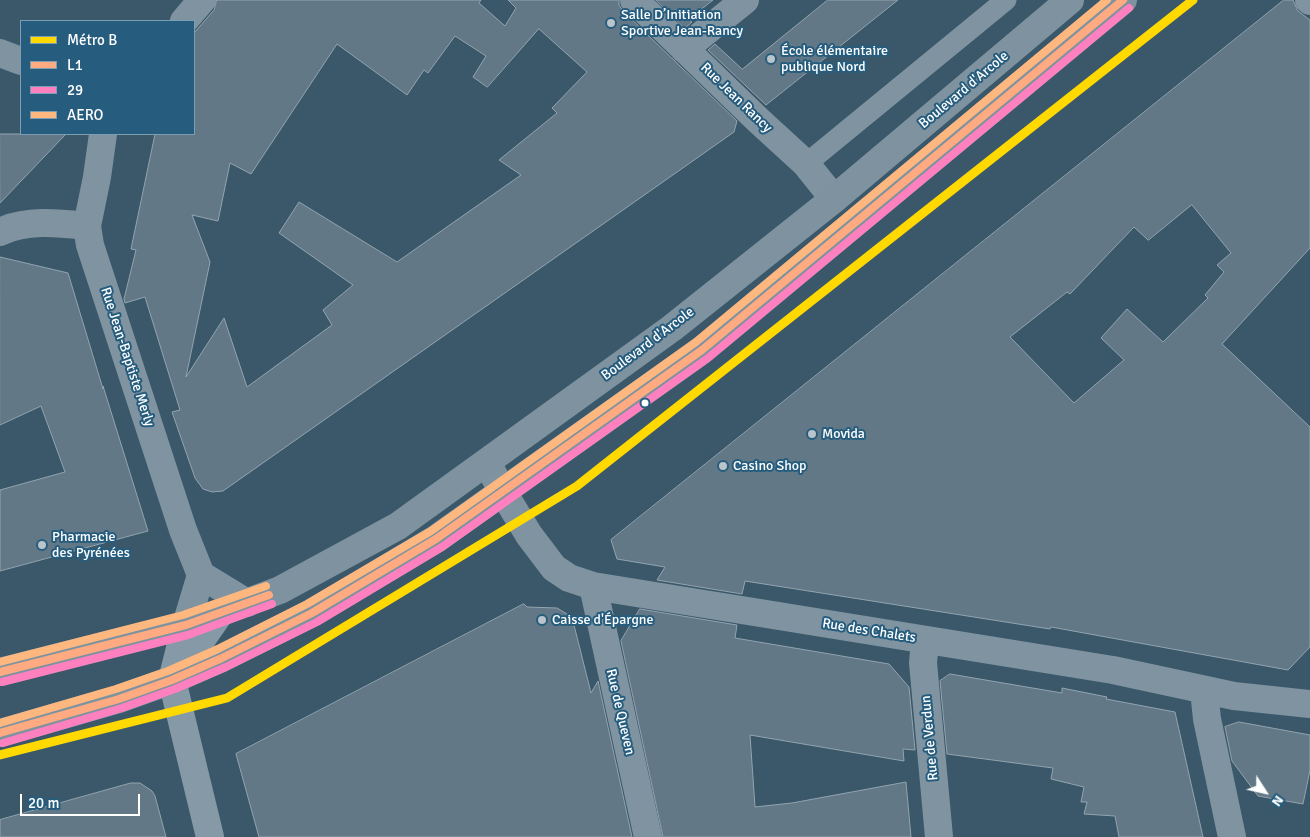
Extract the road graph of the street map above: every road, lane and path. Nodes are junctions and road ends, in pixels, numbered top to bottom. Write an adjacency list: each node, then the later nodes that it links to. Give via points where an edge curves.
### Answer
1 (202, 0): 7 (street)
2 (634, 0): 8 (street, Rue Jean Rancy)
3 (744, 0): 8 (street)
4 (1006, 0): 12 (lane)
5 (1070, 0): 13 (main road, Boulevard d'Arcole)
6 (1124, 0): 17 (main road, via 702,350)
7 (185, 20)
8 (684, 49): 12 (street, Rue Jean Rancy)
9 (0, 53): 10 (street)
10 (20, 61)
11 (103, 135): 14 (street, Rue Jean-Baptiste Merly)
12 (806, 164): 13 (street, Rue Jean Rancy)
13 (834, 199): 16 (main road, Boulevard d'Arcole, via 672,328)
14 (87, 226): 15 (street, via 28,224); 18 (street, Rue Jean-Baptiste Merly, via 90,245)
15 (0, 232)
16 (487, 463): 17 (street, Rue des Chalets); 20 (main road, Boulevard d'Arcole, via 398,526 280,590)
17 (503, 492): 19 (street, Rue des Chalets, via 554,568 569,578); 25 (main road, via 436,539 312,612)
18 (200, 575): 20 (street); 22 (street)
19 (593, 586): 23 (street, Rue des Chalets); 30 (street, Rue de Queven)
20 (247, 603): 21 (main road, Boulevard d'Arcole)
21 (220, 612): 22 (main road, Boulevard d'Arcole); 25 (street)
22 (186, 625): 24 (main road, Boulevard d'Arcole); 25 (street)
23 (925, 640): 26 (street, Rue des Chalets, via 1113,670); 31 (street, Rue de Verdun, via 923,663)
24 (0, 672)
25 (172, 680): 28 (main road); 29 (street)
26 (1204, 690): 27 (street, Rue des Chalets); 32 (street)
27 (1310, 704)
28 (0, 733)
29 (210, 837)
30 (648, 837)
31 (939, 837)
32 (1232, 837)

